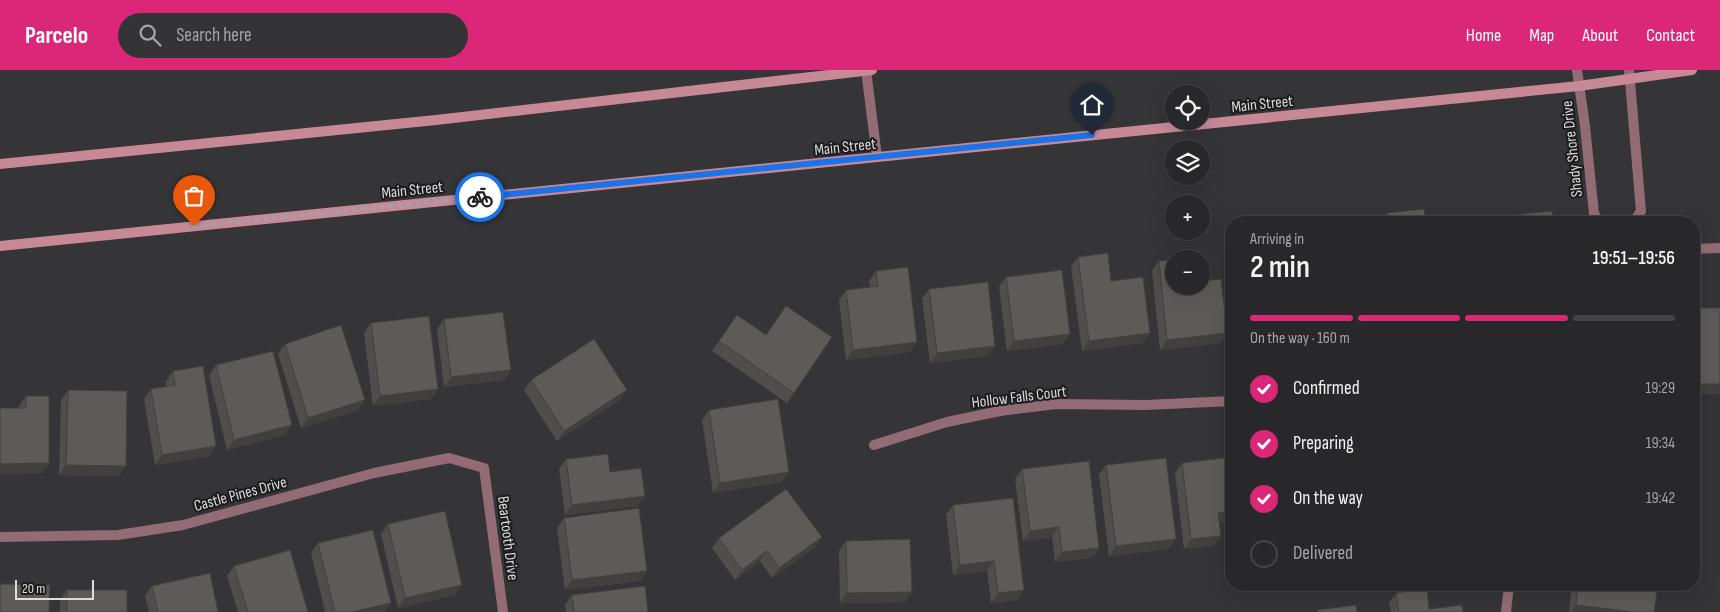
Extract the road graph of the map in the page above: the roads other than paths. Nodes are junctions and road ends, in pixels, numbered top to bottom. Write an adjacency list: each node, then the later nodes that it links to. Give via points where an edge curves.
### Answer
1 (866, 70): 2 (main road); 7 (street); 8 (main road, via 436,120)
2 (872, 70)
3 (1577, 70): 6 (street, Shady Shore Drive)
4 (1692, 70): 5 (main road, Main Street)
5 (1629, 74): 6 (main road, Main Street); 10 (street, via 1641,211)
6 (1579, 86): 7 (main road, Main Street); 9 (street, Shady Shore Drive)
7 (878, 157): 11 (main road, Main Street)
8 (0, 164)
9 (1596, 216)
10 (1638, 216)
11 (0, 246)
12 (1700, 248): 13 (street)
13 (1720, 248)
14 (1225, 401): 15 (street, Hollow Falls Court, via 1056,404 947,422)
15 (874, 445)
16 (484, 468): 17 (street, Castle Pines Drive, via 449,458 374,473 183,524 118,535); 19 (street, Beartooth Drive)
17 (0, 537)
18 (1508, 591): 20 (street)
19 (503, 612)
20 (1506, 612)

